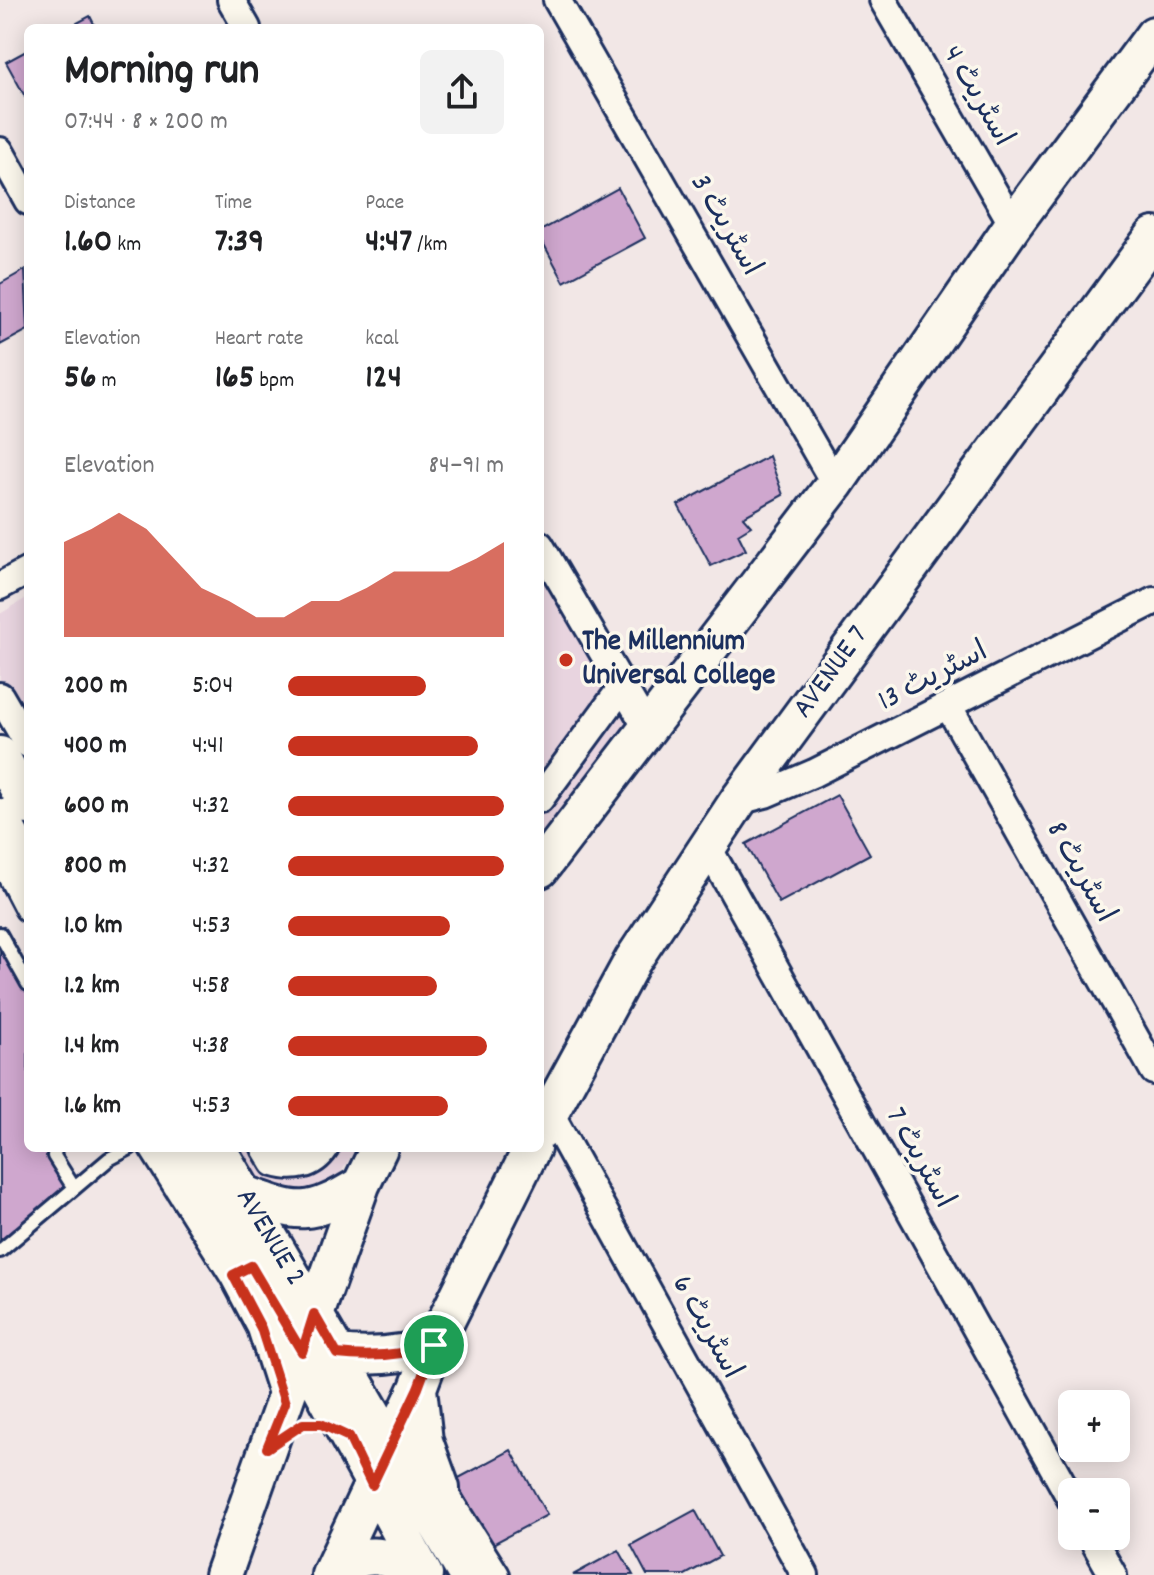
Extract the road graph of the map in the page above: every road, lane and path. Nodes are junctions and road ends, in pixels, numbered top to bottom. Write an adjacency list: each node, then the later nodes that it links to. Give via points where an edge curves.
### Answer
1 (231, 0): 4 (street)
2 (557, 0): 10 (street, اسٹریٹ 3)
3 (883, 0): 8 (street, اسٹریٹ 4)
4 (245, 24)
5 (1154, 35): 8 (main road)
6 (0, 151): 7 (street)
7 (24, 194)
8 (1013, 225): 10 (main road)
9 (1154, 236): 23 (main road, AVENUE 7)
10 (835, 484): 18 (main road)
11 (544, 552): 15 (street)
12 (24, 573): 13 (street)
13 (0, 586)
14 (1154, 601): 17 (street, اسٹریٹ 13)
15 (623, 686): 18 (street); 21 (street)
16 (0, 696): 19 (street)
17 (949, 707): 23 (street, اسٹریٹ 13, via 814,773); 31 (street, اسٹریٹ 8)
18 (647, 728): 27 (main road)
19 (24, 737)
20 (0, 755): 22 (main road)
21 (544, 794)
22 (24, 799)
23 (738, 801): 25 (main road, AVENUE 7)
24 (0, 817): 26 (main road)
25 (709, 849): 32 (main road, AVENUE 7, via 633,960); 55 (street, اسٹریٹ 7)
26 (20, 859): 28 (street)
27 (544, 864)
28 (24, 884)
29 (0, 934): 30 (lane)
30 (24, 977)
31 (1154, 1071)
32 (545, 1122): 66 (street, اسٹریٹ 6)
33 (54, 1152): 43 (lane)
34 (122, 1152): 43 (lane)
35 (156, 1152): 46 (street)
36 (186, 1152): 46 (main road, AVENUE 2)
37 (219, 1152): 44 (main road, AVENUE 2)
38 (267, 1152): 39 (street, via 274,1163 290,1168)
39 (321, 1152)
40 (377, 1152): 42 (main road)
41 (530, 1152): 48 (main road)
42 (361, 1185): 44 (main road, via 311,1210 273,1206); 47 (main road)
43 (74, 1188): 45 (lane)
44 (242, 1193): 47 (main road, AVENUE 2)
45 (0, 1251)
46 (242, 1271): 49 (main road, AVENUE 2); 51 (street)
47 (314, 1314): 49 (main road, AVENUE 2)
48 (434, 1345): 49 (main road, via 373,1357); 50 (main road)
49 (319, 1353): 51 (main road); 52 (main road, AVENUE 2); 53 (main road, AVENUE 2)
50 (418, 1388): 53 (main road); 57 (main road, via 424,1441)
51 (285, 1403): 54 (main road)
52 (349, 1437): 54 (main road, via 321,1424 303,1424); 56 (main road, AVENUE 2)
53 (392, 1444): 56 (main road); 58 (main road, AVENUE 2)
54 (267, 1448): 61 (main road)
55 (1059, 1478)
56 (372, 1485): 62 (main road); 63 (main road, AVENUE 2)
57 (441, 1488): 58 (main road); 65 (street)
58 (441, 1526): 64 (main road, AVENUE 2)
59 (1099, 1550): 67 (street)
60 (396, 1566): 62 (main road, via 348,1561); 63 (main road)
61 (223, 1575)
62 (332, 1575)
63 (424, 1575)
64 (467, 1575)
65 (496, 1575)
66 (805, 1575)
67 (1113, 1575)

